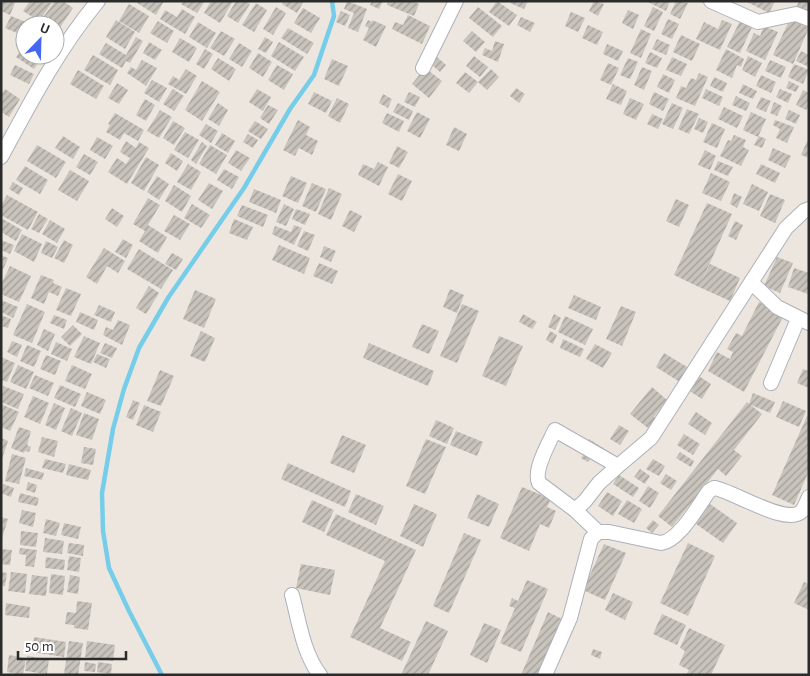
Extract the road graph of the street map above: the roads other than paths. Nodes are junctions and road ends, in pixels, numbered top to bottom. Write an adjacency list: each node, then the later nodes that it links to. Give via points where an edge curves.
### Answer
1 (98, 1): 6 (street, via 72,34)
2 (456, 1): 5 (street)
3 (711, 1): 4 (street, via 758,22 793,14)
4 (809, 19)
5 (423, 68)
6 (1, 157)
7 (809, 209): 8 (street, via 786,228)
8 (751, 282): 9 (street, via 771,303); 11 (street, via 652,438)
9 (803, 321): 10 (street)
10 (771, 383)
11 (618, 466): 13 (street); 13 (street, via 555,430 536,477 543,487)
12 (809, 497): 14 (street, via 802,511 789,515 714,488 678,534 667,542)
13 (575, 510): 14 (street)
14 (598, 532): 17 (street, via 591,539 570,618)
15 (292, 595): 16 (street, via 307,650)
16 (320, 675)
17 (545, 675)

